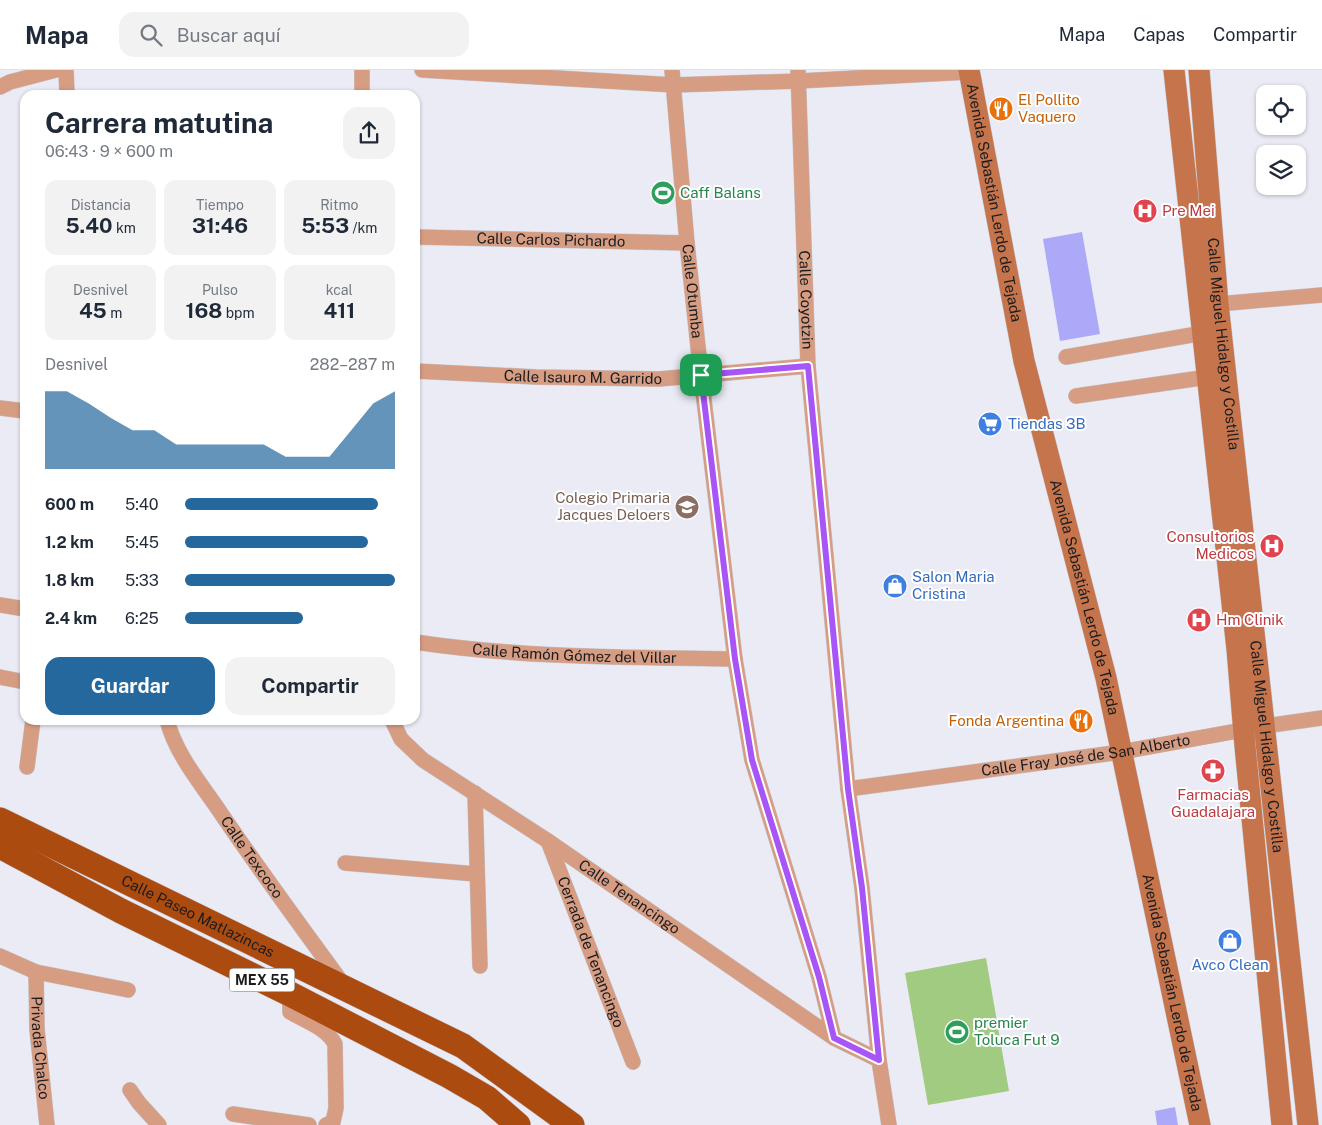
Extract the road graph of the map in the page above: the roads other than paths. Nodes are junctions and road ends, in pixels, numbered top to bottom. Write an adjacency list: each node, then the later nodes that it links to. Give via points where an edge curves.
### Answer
1 (56, 70): 10 (street, via 10,82)
2 (66, 70): 11 (street)
3 (362, 70): 12 (street)
4 (422, 70): 9 (street)
5 (1174, 70): 17 (main road, Calle Miguel Hidalgo y Costilla)
6 (1199, 70): 16 (main road, Calle Miguel Hidalgo y Costilla)
7 (969, 71): 8 (street); 38 (main road, Avenida Sebastián Lerdo de Tejada, via 1024,361 1106,678)
8 (798, 75): 9 (street); 19 (street, Calle Coyotzin)
9 (673, 77): 14 (street, Calle Otumba)
10 (0, 88)
11 (67, 90)
12 (362, 90)
13 (420, 237): 14 (street, Calle Carlos Pichardo)
14 (687, 243): 21 (street, Calle Otumba)
15 (1322, 295): 16 (street)
16 (1218, 304): 36 (main road, Calle Miguel Hidalgo y Costilla)
17 (1203, 333): 18 (street); 22 (main road, Calle Miguel Hidalgo y Costilla)
18 (1066, 357)
19 (808, 366): 21 (street, Calle Isauro M. Garrido); 40 (street, Calle Coyotzin)
20 (420, 371): 21 (street, Calle Isauro M. Garrido, via 659,379)
21 (701, 375): 29 (street, Calle Otumba)
22 (1208, 377): 23 (street); 37 (main road, Calle Miguel Hidalgo y Costilla)
23 (1076, 396)
24 (0, 408): 25 (street)
25 (20, 411)
26 (0, 605): 27 (street)
27 (20, 608)
28 (420, 643): 29 (street, Calle Ramón Gómez del Villar, via 550,656)
29 (735, 659): 53 (street, Calle Otumba, via 752,760 819,977)
30 (0, 677): 31 (street)
31 (20, 681)
32 (1322, 718): 36 (street, Calle Fray José de San Alberto)
33 (32, 725): 39 (street)
34 (169, 725): 51 (street, Calle Texcoco, via 187,763)
35 (395, 725): 41 (street, Calle Tenancingo, via 402,739 422,760)
36 (1265, 726): 37 (street, Calle Fray José de San Alberto); 67 (main road, Calle Miguel Hidalgo y Costilla)
37 (1243, 730): 38 (street, Calle Fray José de San Alberto); 66 (main road, Calle Miguel Hidalgo y Costilla)
38 (1121, 752): 40 (street, Calle Fray José de San Alberto); 65 (main road, Avenida Sebastián Lerdo de Tejada)
39 (27, 767)
40 (848, 789): 54 (street, Calle Coyotzin, via 862,888)
41 (475, 793): 43 (street, Calle Tenancingo); 46 (street)
42 (0, 820): 51 (highway, Calle Paseo Matlazincas / MEX 55)
43 (548, 841): 53 (street, Calle Tenancingo); 55 (street, Cerrada de Tenancingo)
44 (0, 846): 52 (highway, Calle Paseo Matlazincas / MEX 55)
45 (345, 863): 46 (street)
46 (476, 874): 48 (street)
47 (0, 956): 49 (street)
48 (480, 966)
49 (36, 972): 50 (street); 58 (street, Privada Chalco, via 37,1029)
50 (128, 990)
51 (347, 990): 63 (highway, Calle Paseo Matlazincas / MEX 55, via 463,1046)
52 (290, 994): 61 (street, via 290,1012 326,1032 335,1044 336,1108 333,1122); 62 (highway, Calle Paseo Matlazincas / MEX 55, via 449,1076 487,1098)
53 (834, 1038): 54 (street, Calle Tenancingo)
54 (879, 1060): 64 (street, Calle Coyotzin)
55 (633, 1062)
56 (130, 1090): 59 (street)
57 (233, 1114): 60 (street)
58 (47, 1125)
59 (159, 1125)
60 (309, 1125)
61 (326, 1125)
62 (518, 1125)
63 (572, 1125)
64 (888, 1125)
65 (1200, 1125)
66 (1282, 1125)
67 (1308, 1125)

